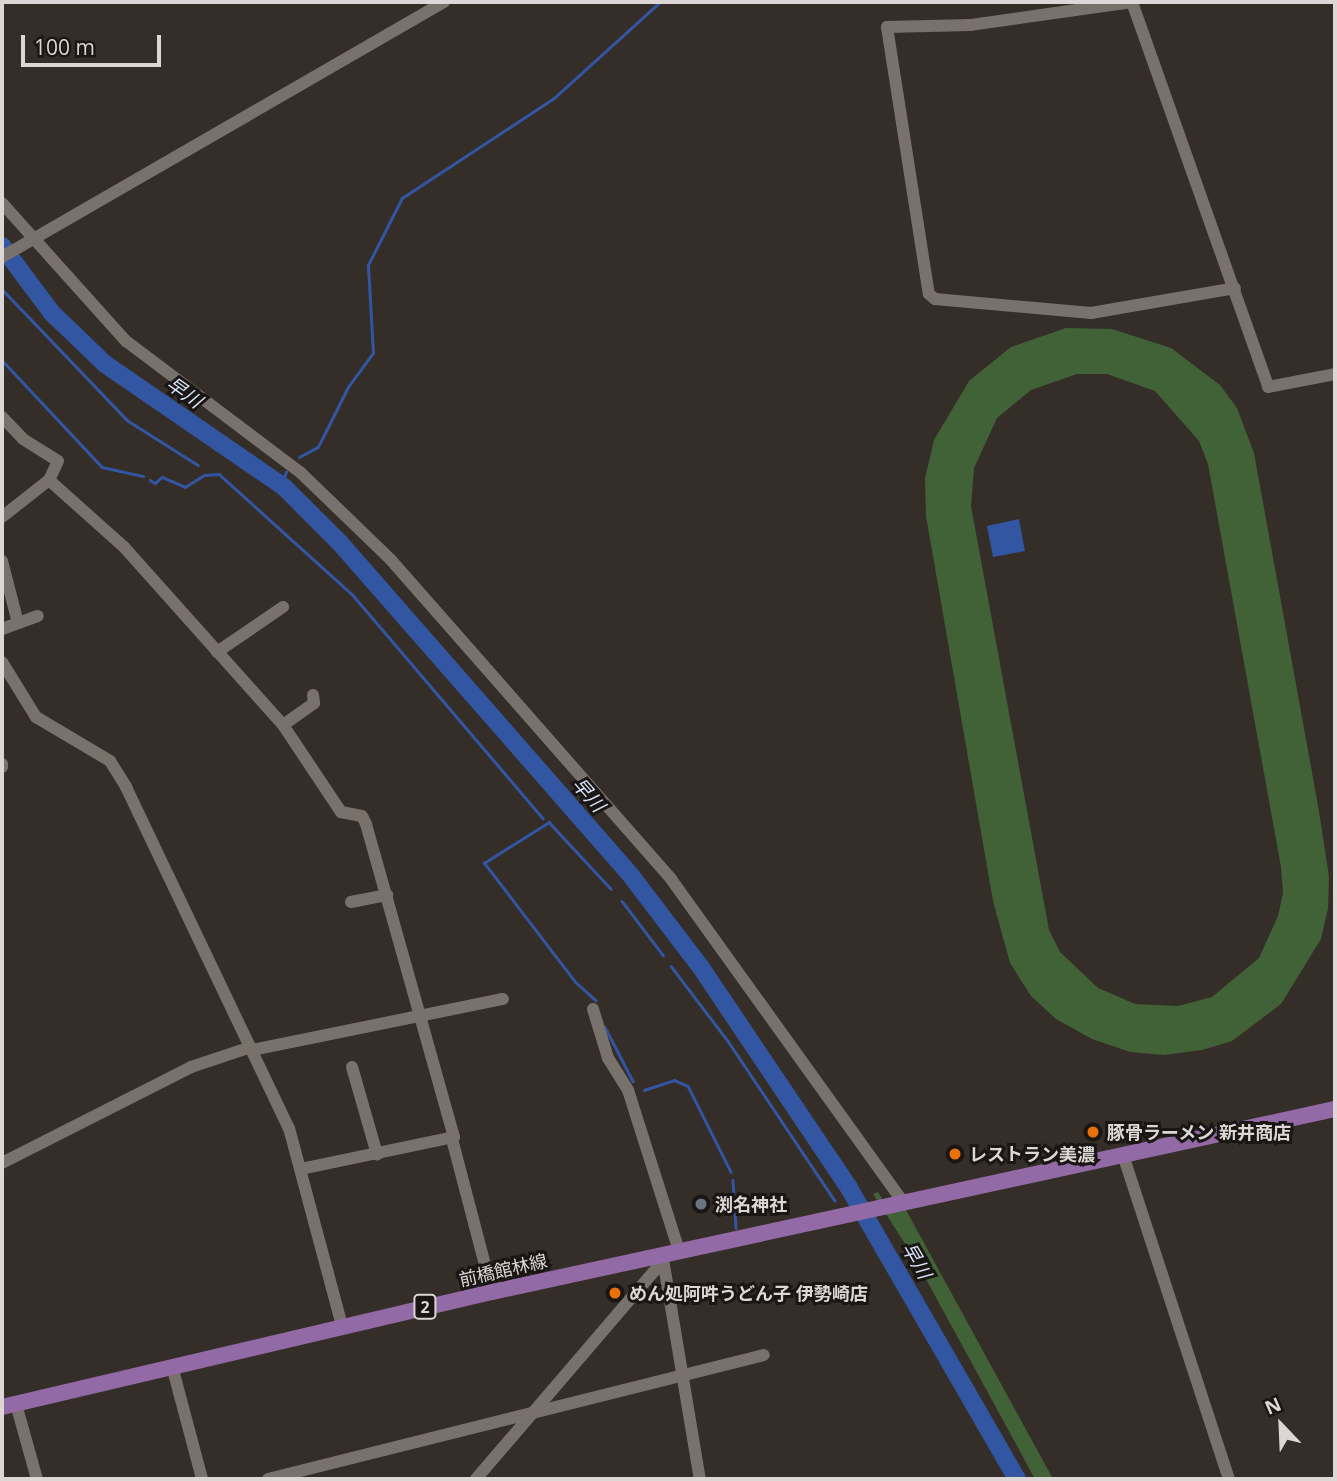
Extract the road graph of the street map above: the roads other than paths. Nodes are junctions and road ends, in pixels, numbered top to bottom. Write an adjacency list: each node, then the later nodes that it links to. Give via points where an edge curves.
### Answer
1 (444, 2): 4 (street, via 252,108)
2 (1132, 2): 6 (street); 6 (street, via 970,25 887,27 929,294 935,299 1091,313)
3 (2, 203): 4 (street)
4 (29, 242): 5 (street); 33 (street, via 126,341 292,465 384,553 671,879)
5 (2, 257)
6 (1236, 288): 7 (street, via 1268,387)
7 (1335, 374)
8 (2, 417): 9 (street, via 23,439 55,457 57,465)
9 (50, 480): 10 (street); 16 (street, via 124,547)
10 (2, 517)
11 (2, 561): 14 (street)
12 (283, 607): 16 (street)
13 (38, 616): 14 (street)
14 (18, 623): 15 (street)
15 (2, 629)
16 (217, 652): 19 (street)
17 (2, 662): 25 (street, via 36,717 116,769)
18 (313, 695): 19 (street, via 314,703)
19 (283, 725): 20 (street, via 341,812 362,816)
20 (387, 895): 21 (street); 24 (street)
21 (351, 902)
22 (503, 999): 24 (street)
23 (593, 1009): 34 (street, via 608,1058 628,1090)
24 (419, 1014): 25 (street); 28 (street)
25 (252, 1049): 31 (street, via 191,1067); 32 (street, via 289,1128)
26 (352, 1068): 29 (street)
27 (1335, 1110): 30 (main road, 2)
28 (452, 1139): 29 (street); 36 (street)
29 (377, 1154): 32 (street)
30 (1123, 1155): 33 (main road, 2); 48 (street)
31 (2, 1163)
32 (301, 1169): 37 (street)
33 (897, 1204): 34 (main road, 前橋館林線 / 2)
34 (678, 1251): 35 (main road, 前橋館林線 / 2)
35 (662, 1258): 36 (main road, 前橋館林線 / 2); 40 (street); 42 (street)
36 (492, 1292): 37 (main road, 前橋館林線 / 2)
37 (342, 1326): 39 (main road, 前橋館林線 / 2)
38 (764, 1355): 40 (street)
39 (172, 1366): 41 (main road, 前橋館林線 / 2); 44 (street)
40 (681, 1377): 42 (street); 47 (street)
41 (5, 1406): 43 (street)
42 (529, 1416): 45 (street); 46 (street)
43 (37, 1479)
44 (202, 1479)
45 (268, 1479)
46 (476, 1479)
47 (700, 1479)
48 (1229, 1479)

